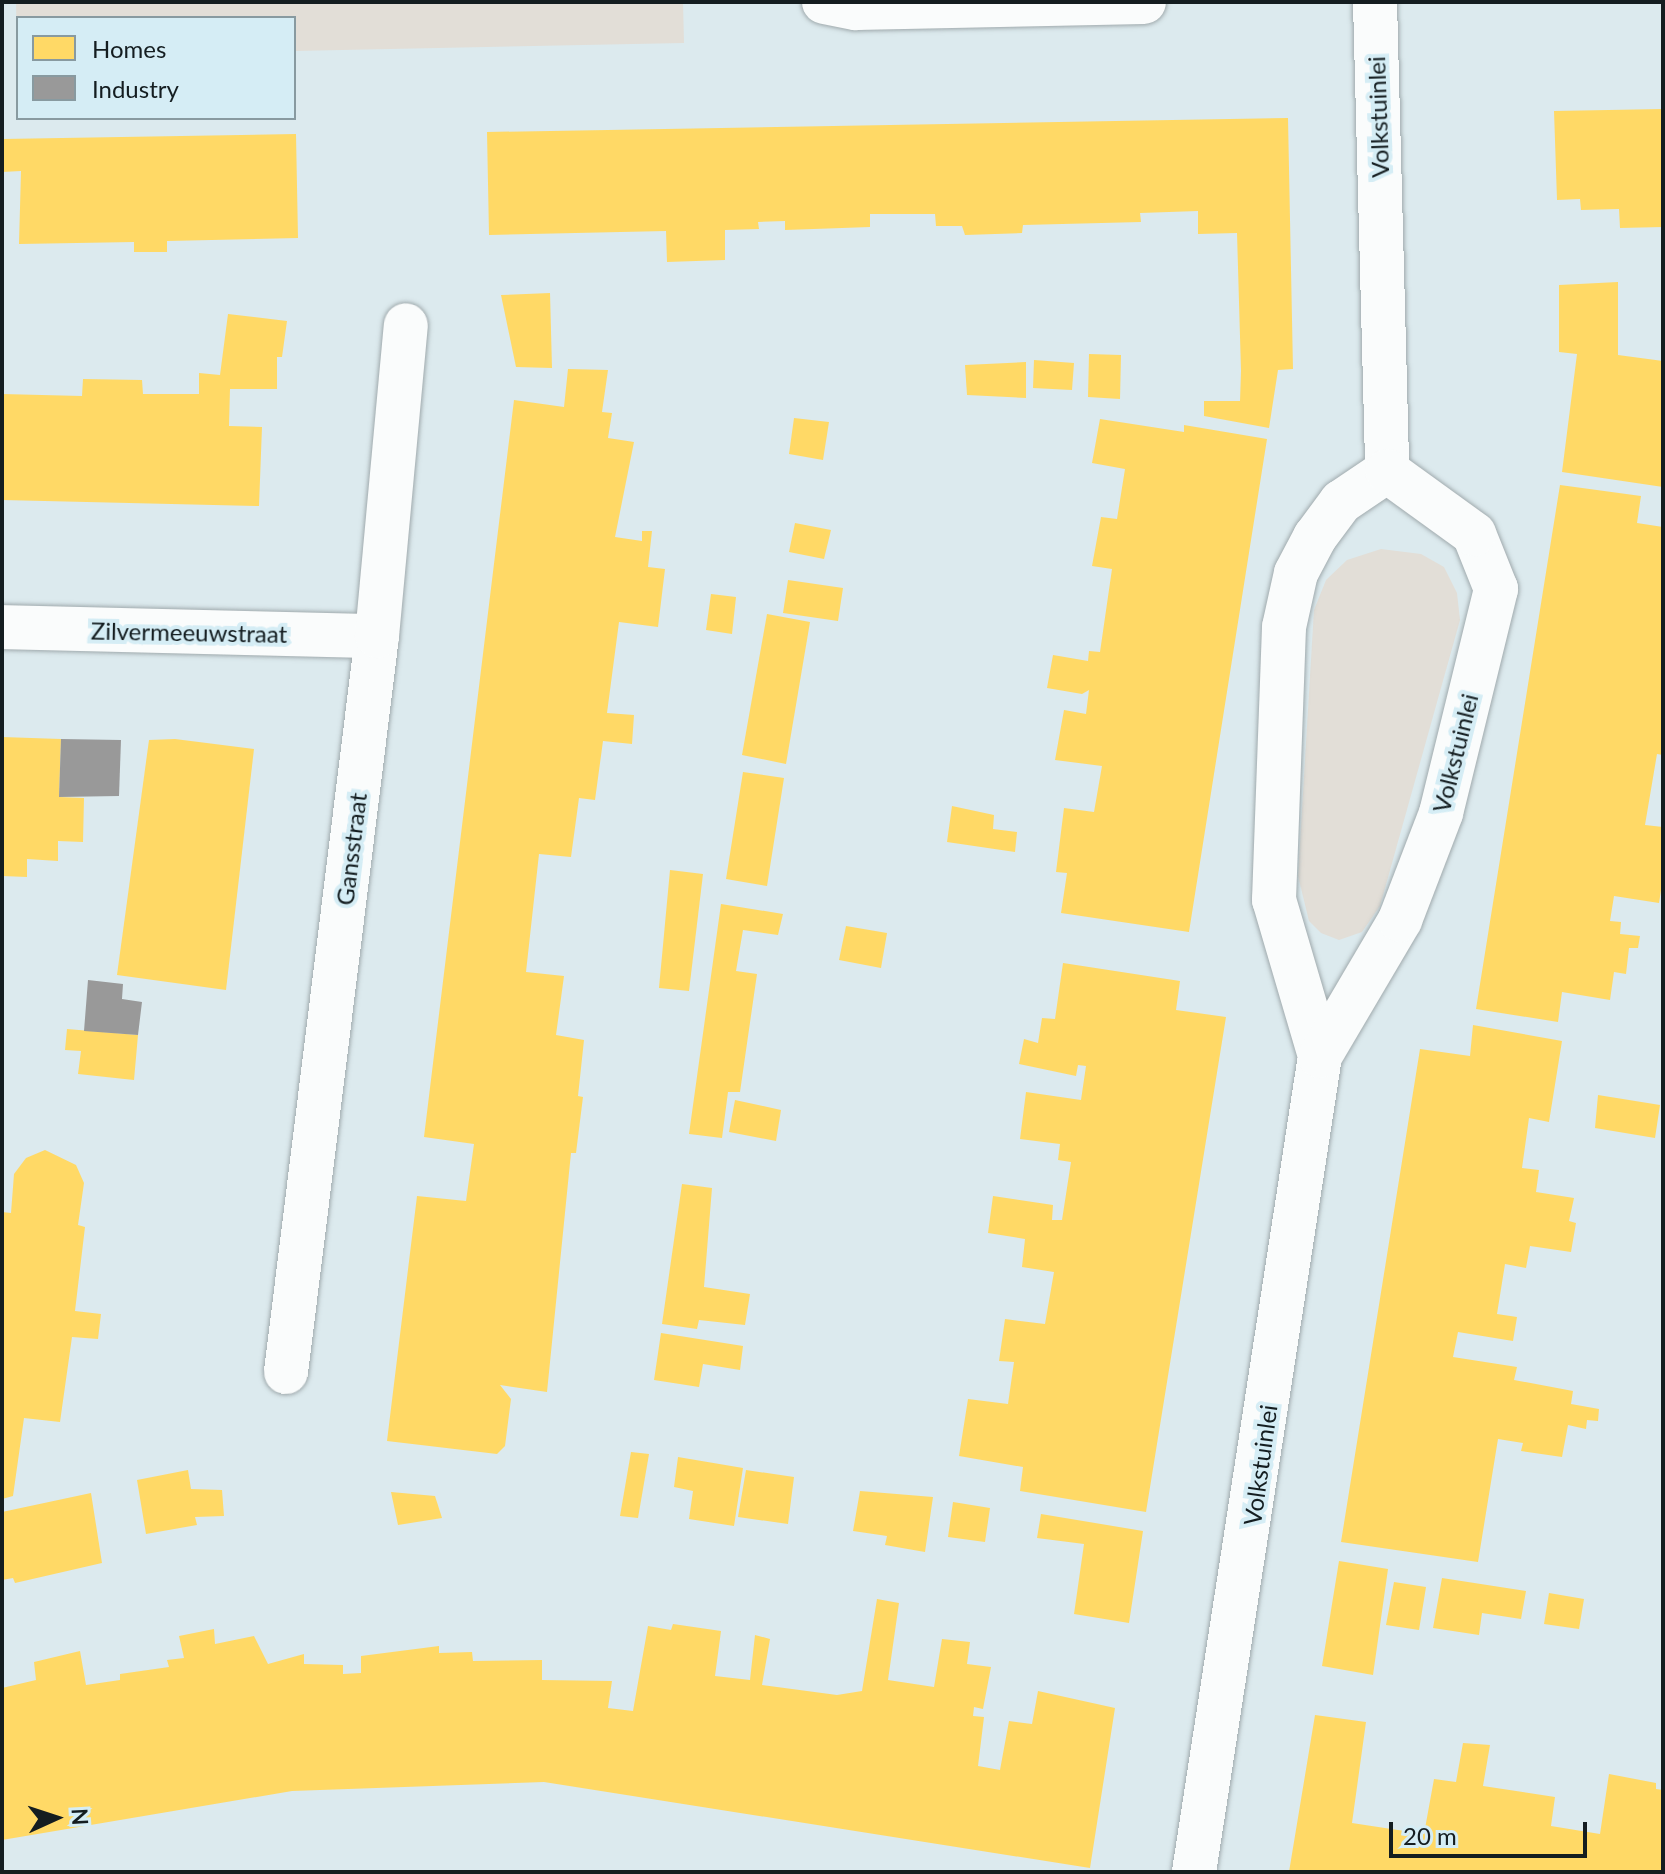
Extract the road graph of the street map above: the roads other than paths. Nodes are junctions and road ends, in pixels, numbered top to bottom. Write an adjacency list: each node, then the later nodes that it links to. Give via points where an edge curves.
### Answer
1 (824, 2): 2 (street, via 856,8)
2 (1144, 2)
3 (1375, 2): 5 (street, Volkstuinlei)
4 (406, 325): 7 (street, Gansstraat)
5 (1387, 471): 8 (street, Volkstuinlei, via 1341,502 1315,537 1296,573 1284,627 1274,900); 8 (street, Volkstuinlei, via 1474,534 1496,589 1441,813 1400,920)
6 (2, 627): 7 (street, Zilvermeeuwstraat)
7 (377, 636): 9 (street, Gansstraat)
8 (1320, 1056): 10 (street, Volkstuinlei)
9 (286, 1372)
10 (1194, 1872)

